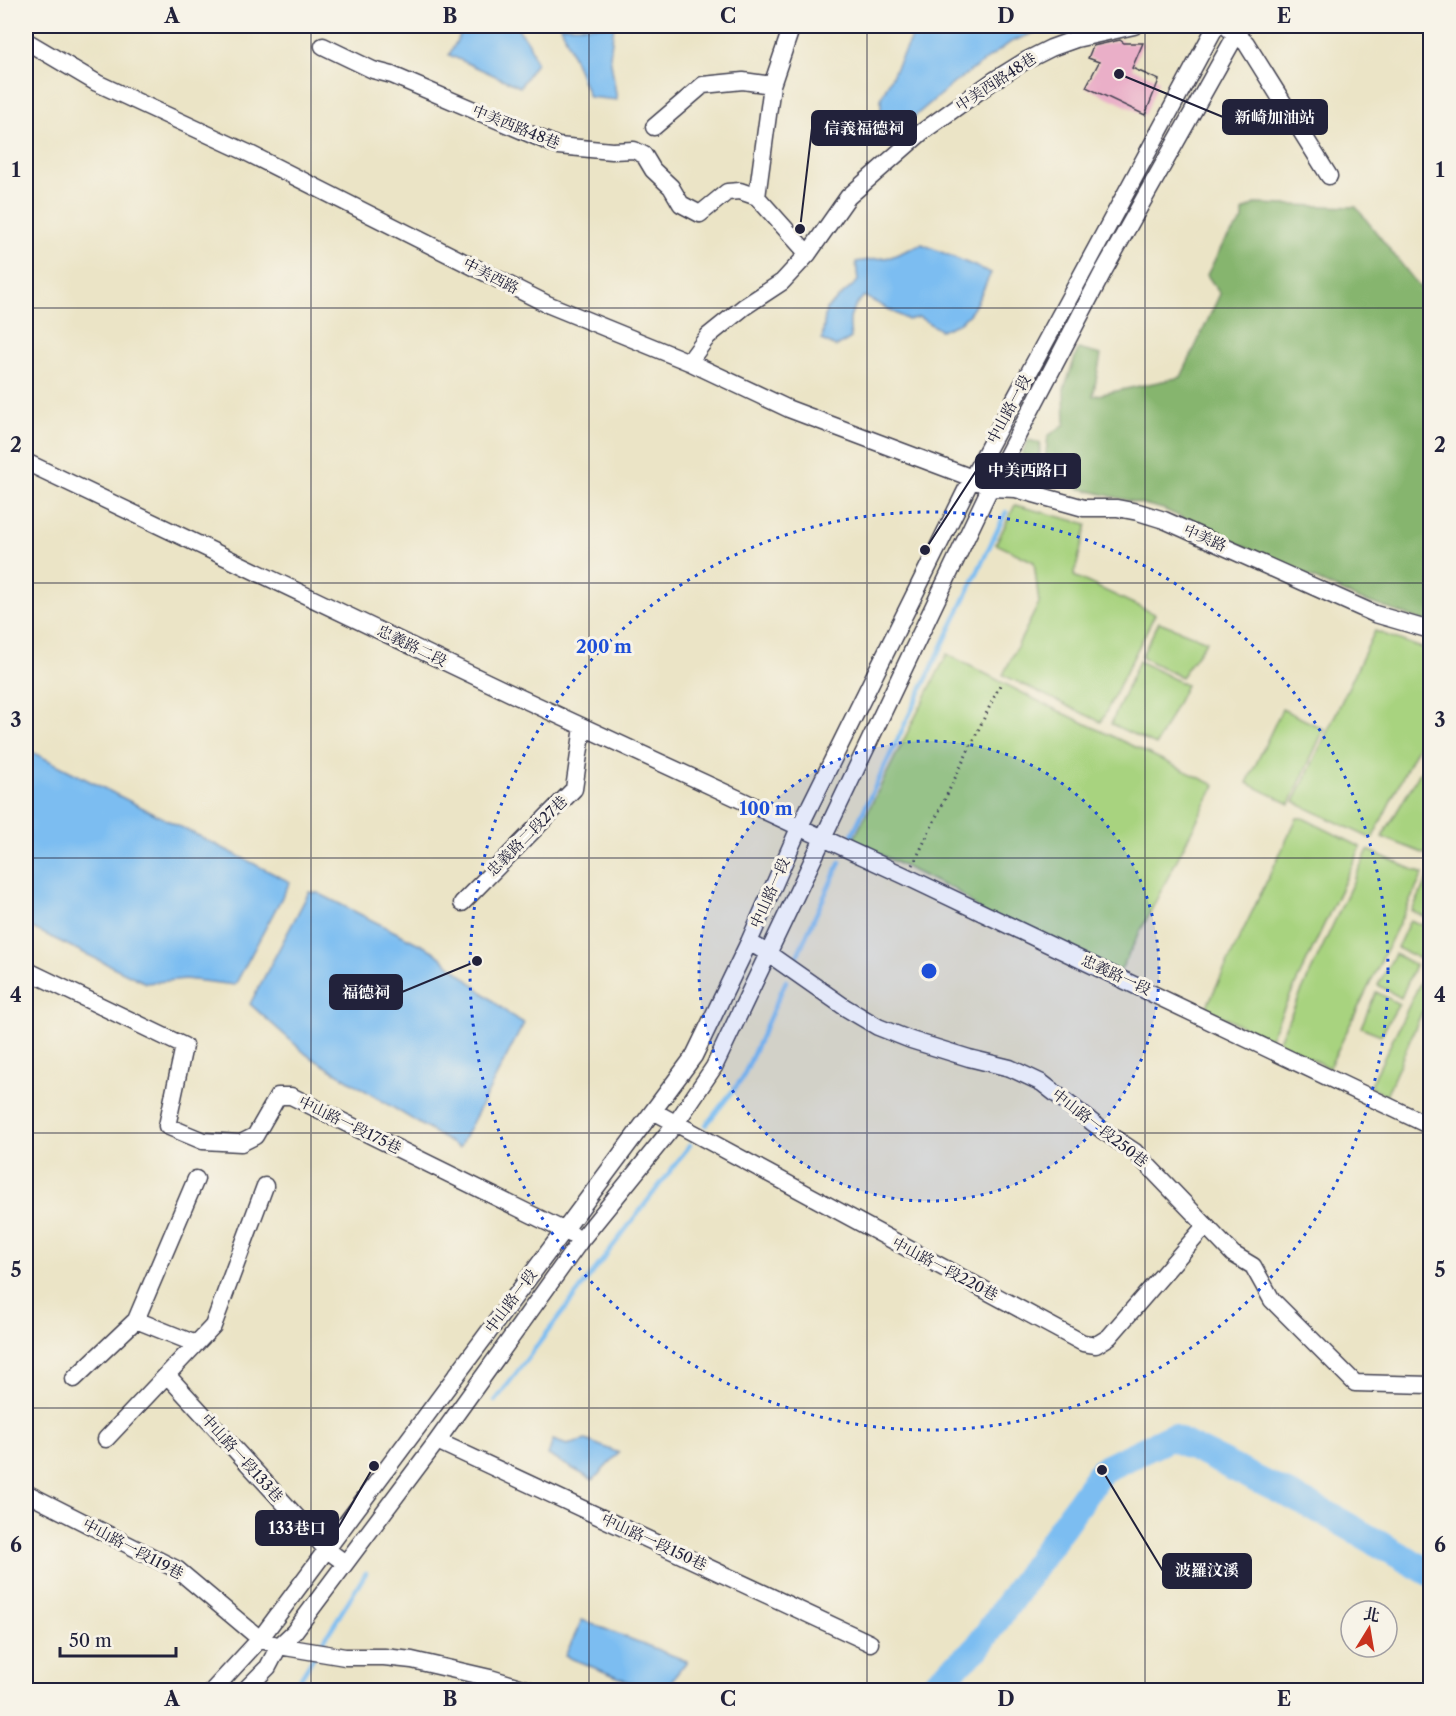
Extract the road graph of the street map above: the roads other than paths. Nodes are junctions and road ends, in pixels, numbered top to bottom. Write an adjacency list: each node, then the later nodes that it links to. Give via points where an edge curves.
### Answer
1 (792, 26): 7 (street)
2 (1134, 26): 13 (street, 中美西路48巷, via 1051,48 1024,61 966,100 848,196)
3 (1216, 26): 8 (street, 中山路一段)
4 (1234, 28): 9 (street, 中山路一段); 11 (street)
5 (26, 41): 16 (street, 中美西路, via 97,83 246,152 547,304)
6 (322, 46): 12 (street, 中美西路48巷, via 558,146 634,150 644,155 681,204 700,214 727,192 740,191)
7 (772, 85): 10 (street, via 743,81 703,85); 12 (street)
8 (1173, 105): 9 (street); 14 (street, 中山路一段)
9 (1191, 116): 15 (street, 中山路一段)
10 (654, 127)
11 (1329, 176)
12 (757, 197): 13 (street)
13 (808, 254): 16 (street, 中美西路48巷, via 782,282 708,336)
14 (1088, 262): 15 (street); 18 (street, 中山路一段)
15 (1103, 272): 19 (street, 中山路一段)
16 (689, 362): 18 (street, 中美西路, via 789,409)
17 (27, 465): 21 (street, 忠義路二段)
18 (972, 478): 19 (street, 中美路); 22 (street, 中山路一段)
19 (990, 488): 20 (street, 中美路, via 1016,489 1084,508 1118,508 1164,520 1375,614); 23 (street, 中山路一段)
20 (1431, 630)
21 (583, 727): 22 (street, 忠義路二段); 24 (street, 忠義路二段27巷, via 574,789)
22 (799, 828): 23 (street, 忠義路一段); 25 (street, 中山路一段)
23 (821, 839): 26 (street, 中山路一段); 30 (street, 忠義路一段)
24 (462, 903)
25 (749, 942): 26 (street, 中山路一段250巷); 28 (street, 中山路一段, via 693,1056)
26 (769, 954): 29 (street, 中山路一段, via 714,1067); 33 (street, 中山路一段250巷, via 878,1027 1010,1068 1042,1083 1135,1152)
27 (26, 970): 34 (street, 中山路一段175巷, via 184,1046 167,1126 203,1141 241,1143 255,1136 278,1096 291,1096)
28 (653, 1111): 29 (street, 中山路一段220巷); 34 (street, 中山路一段)
29 (676, 1123): 33 (street, 中山路一段220巷, via 1083,1343 1096,1345 1109,1337); 35 (street, 中山路一段)
30 (1431, 1126)
31 (196, 1179): 36 (street)
32 (265, 1186): 37 (street, via 213,1326)
33 (1205, 1226): 40 (street, 中山路一段250巷, via 1233,1254 1253,1266 1272,1300 1355,1383)
34 (564, 1229): 35 (street, 中山路一段175巷); 44 (street, 中山路一段)
35 (581, 1240): 42 (street, 中山路一段)
36 (136, 1320): 37 (street); 39 (street)
37 (196, 1344): 38 (street)
38 (167, 1375): 41 (street); 44 (street, 中山路一段133巷)
39 (74, 1379)
40 (1431, 1385)
41 (106, 1439)
42 (437, 1441): 45 (street, 中山路一段); 47 (street, 中山路一段150巷)
43 (26, 1493): 46 (street, 中山路一段119巷, via 178,1570)
44 (326, 1549): 45 (street, 中山路一段133巷); 46 (street, 中山路一段)
45 (345, 1563): 48 (street, 中山路一段, via 294,1632)
46 (260, 1639): 48 (street, 中山路一段119巷); 49 (street, 中山路一段)
47 (870, 1643)
48 (279, 1646): 50 (street, 中山路一段, via 268,1667); 51 (street, 中山路一段119巷, via 345,1657 412,1660)
49 (213, 1690)
50 (245, 1690)
51 (530, 1690)

